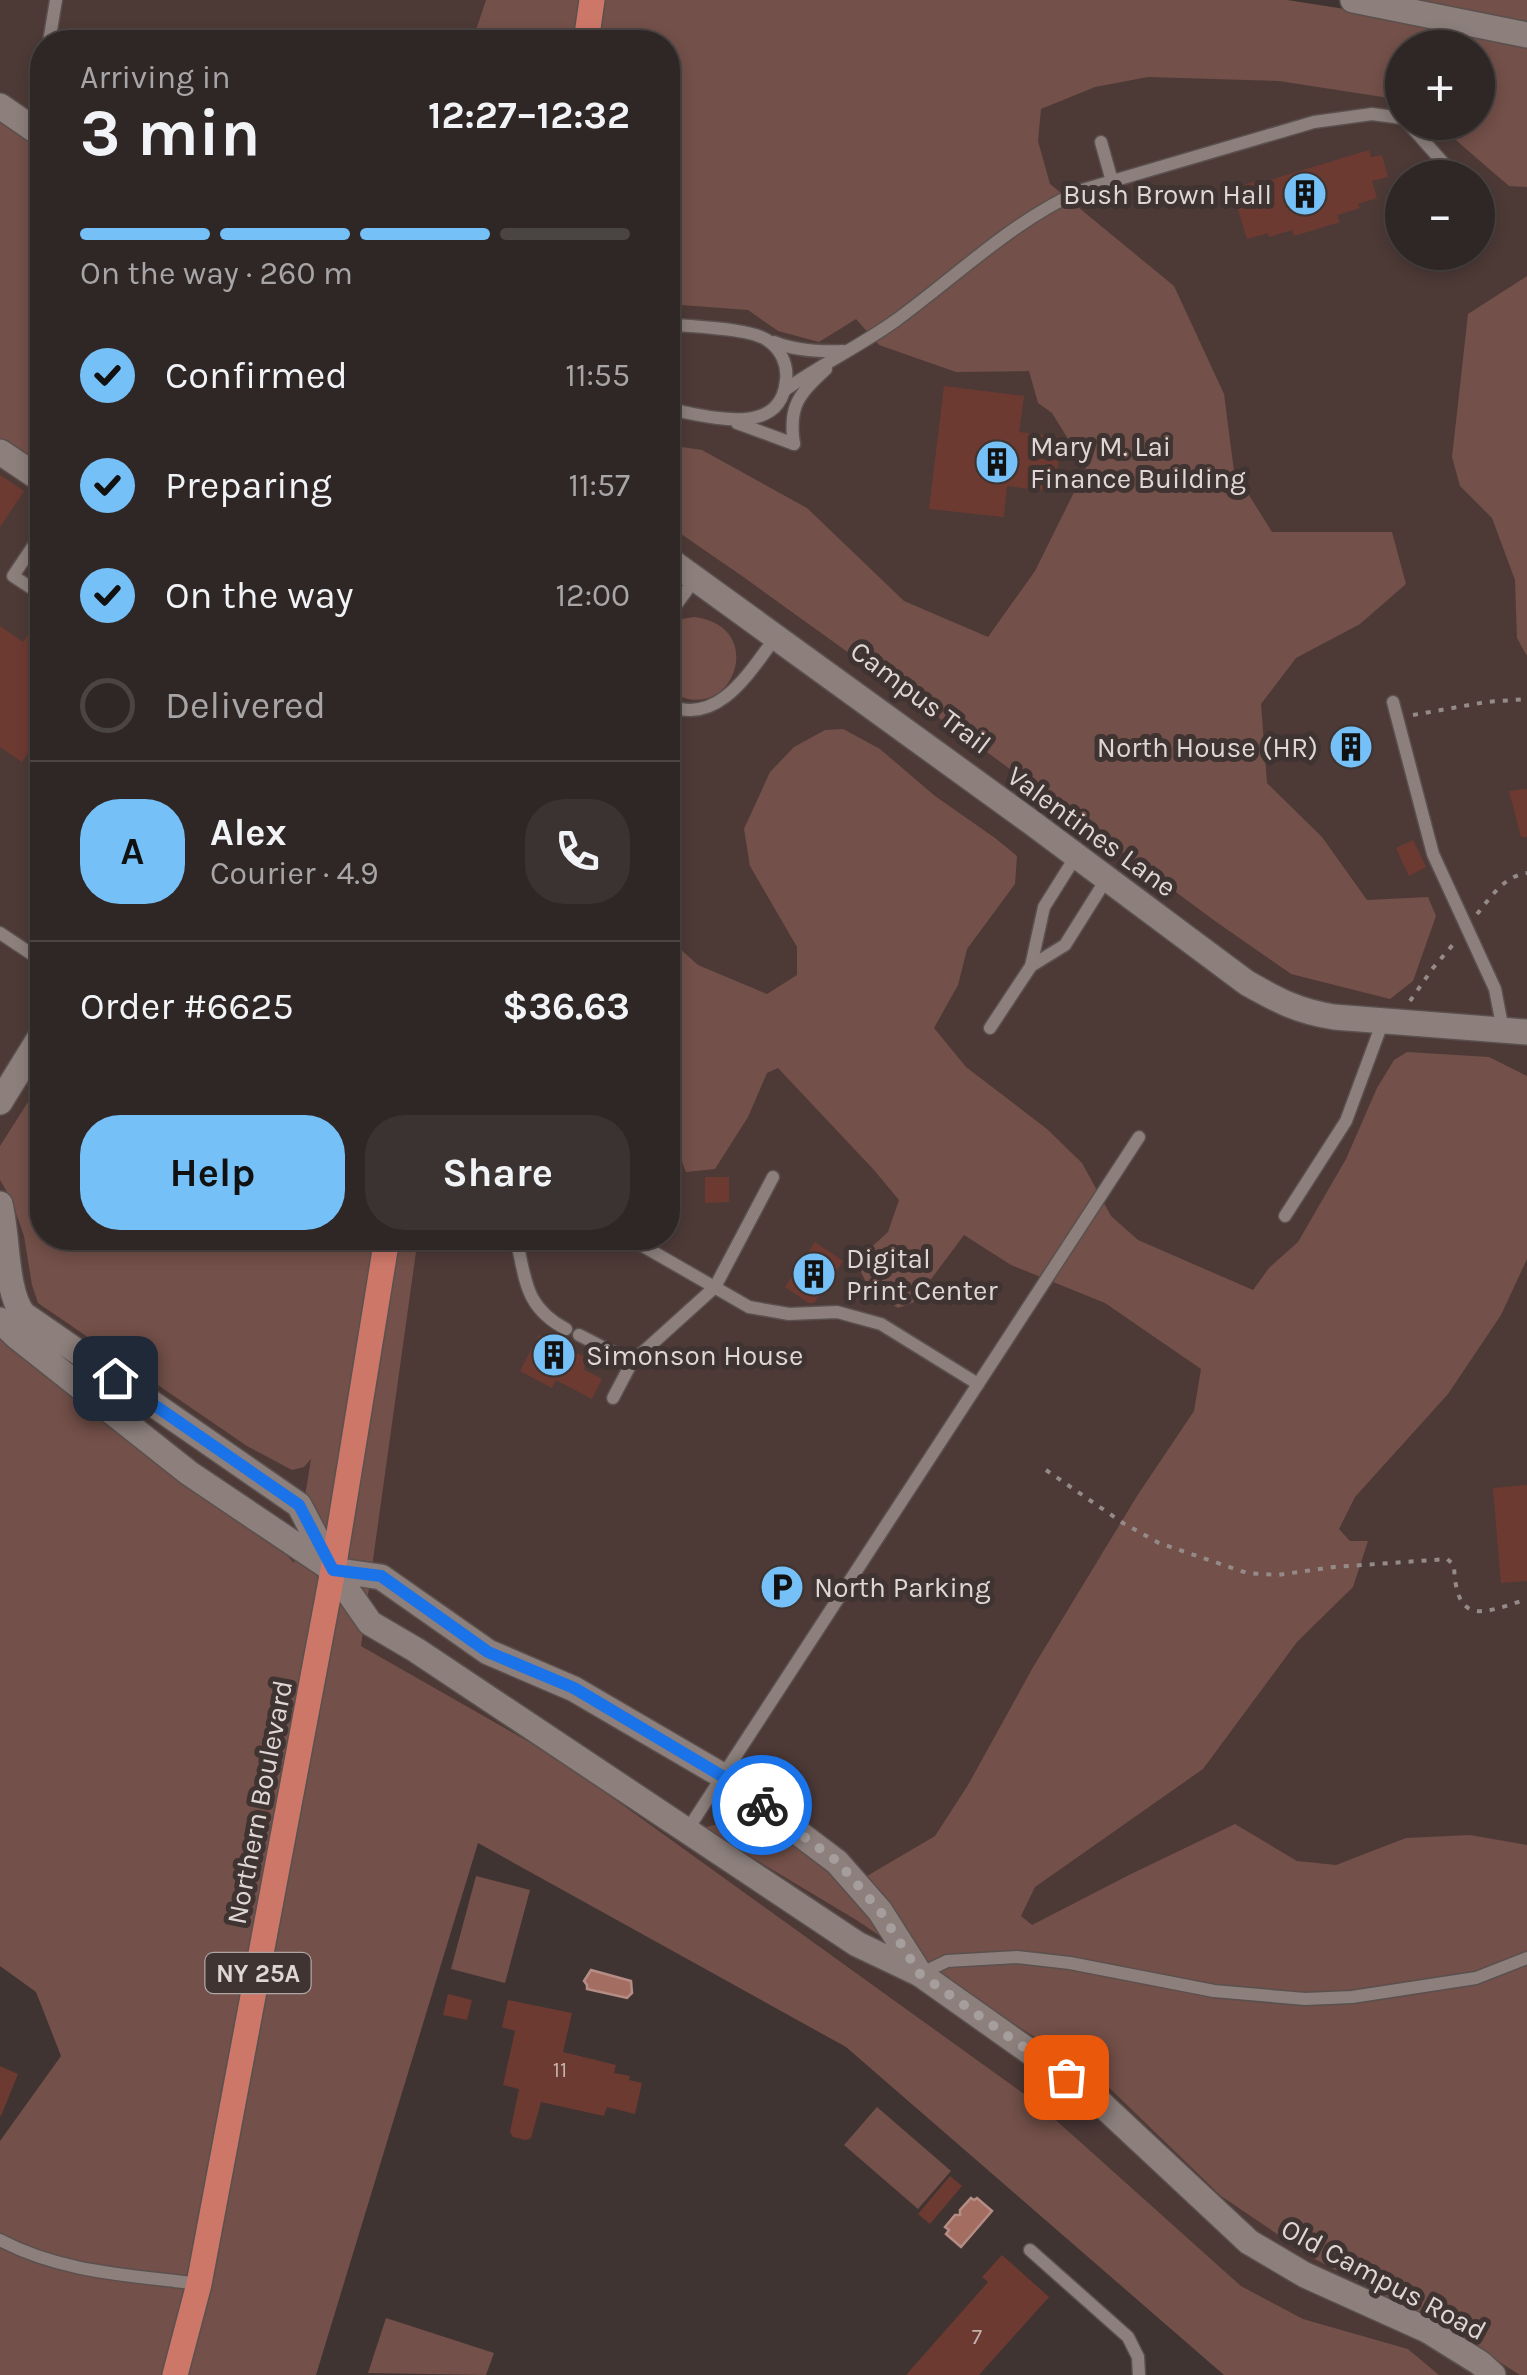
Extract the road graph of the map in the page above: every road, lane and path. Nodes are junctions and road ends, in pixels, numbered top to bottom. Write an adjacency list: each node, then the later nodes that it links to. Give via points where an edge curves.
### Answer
1 (56, 0): 4 (lane)
2 (592, 0): 5 (main road)
3 (1353, 0): 6 (street)
4 (51, 30)
5 (588, 30)
6 (1527, 35)
7 (0, 106): 9 (street)
8 (1385, 116): 13 (lane, via 1314,122)
9 (30, 127)
10 (1423, 140): 12 (lane)
11 (1101, 142): 13 (lane)
12 (1441, 160)
13 (1112, 181): 16 (lane, via 1023,221)
14 (680, 325): 15 (lane)
15 (766, 339): 16 (lane, via 788,348); 17 (lane, via 784,362)
16 (845, 351): 17 (lane); 19 (lane, via 801,395 791,423 794,444)
17 (784, 390): 19 (lane, via 768,413)
18 (680, 411): 19 (lane)
19 (726, 418)
20 (0, 452): 21 (street)
21 (30, 472)
22 (30, 551): 25 (lane, via 13,576)
23 (680, 568): 24 (street, Valentines Lane)
24 (695, 579): 26 (lane); 27 (street, Valentines Lane)
25 (30, 587)
26 (680, 600)
27 (775, 638): 30 (lane, via 724,699 696,711); 32 (street, Valentines Lane)
28 (1527, 699): 31 (path)
29 (1393, 702): 31 (lane)
30 (680, 710)
31 (1397, 718): 35 (lane, via 1432,854)
32 (1076, 856): 34 (street, Valentines Lane); 38 (lane, via 1044,907)
33 (1527, 872): 35 (path, via 1506,881)
34 (1107, 878): 38 (lane, via 1065,945); 39 (street, Valentines Lane, via 1280,1002 1334,1018)
35 (1467, 928): 39 (path); 41 (lane)
36 (0, 934): 37 (lane)
37 (30, 953)
38 (1031, 966): 40 (lane)
39 (1393, 1017): 41 (street, Valentines Lane); 47 (lane, via 1346,1122)
40 (990, 1028)
41 (1515, 1031)
42 (30, 1053): 43 (street)
43 (0, 1102)
44 (1139, 1137): 54 (lane)
45 (774, 1176): 51 (lane)
46 (0, 1204): 57 (street, via 10,1278 23,1314 299,1505)
47 (1285, 1216)
48 (385, 1250): 57 (main road, Northern Boulevard / NY 25A)
49 (519, 1250): 53 (lane, via 544,1316)
50 (650, 1250): 51 (lane)
51 (715, 1287): 53 (lane); 54 (lane, via 749,1306 789,1314 837,1312 881,1324)
52 (0, 1320): 57 (street, via 189,1473)
53 (632, 1362): 55 (lane)
54 (978, 1384): 59 (lane)
55 (614, 1398)
56 (1046, 1470): 58 (path, via 1159,1543 1247,1574 1447,1559 1468,1610)
57 (333, 1570): 59 (street, Old Campus Road, via 381,1576 488,1652 574,1688); 60 (street, Old Campus Road, via 370,1623); 65 (main road, Northern Boulevard / NY 25A)
58 (1527, 1599)
59 (722, 1776): 60 (lane); 62 (street, Old Campus Road, via 838,1862)
60 (688, 1829): 62 (street, Old Campus Road, via 858,1944)
61 (1527, 1958): 62 (lane, via 1476,1978 1305,1999 1214,1991 1017,1957 947,1960)
62 (920, 1974): 68 (street, Old Campus Road, via 1095,2098 1249,2242 1304,2275 1427,2330)
63 (0, 2240): 65 (lane, via 67,2266)
64 (1030, 2250): 67 (lane, via 1128,2338)
65 (200, 2284): 66 (main road, Northern Boulevard / NY 25A)
66 (175, 2375)
67 (1139, 2375)
68 (1493, 2375)

